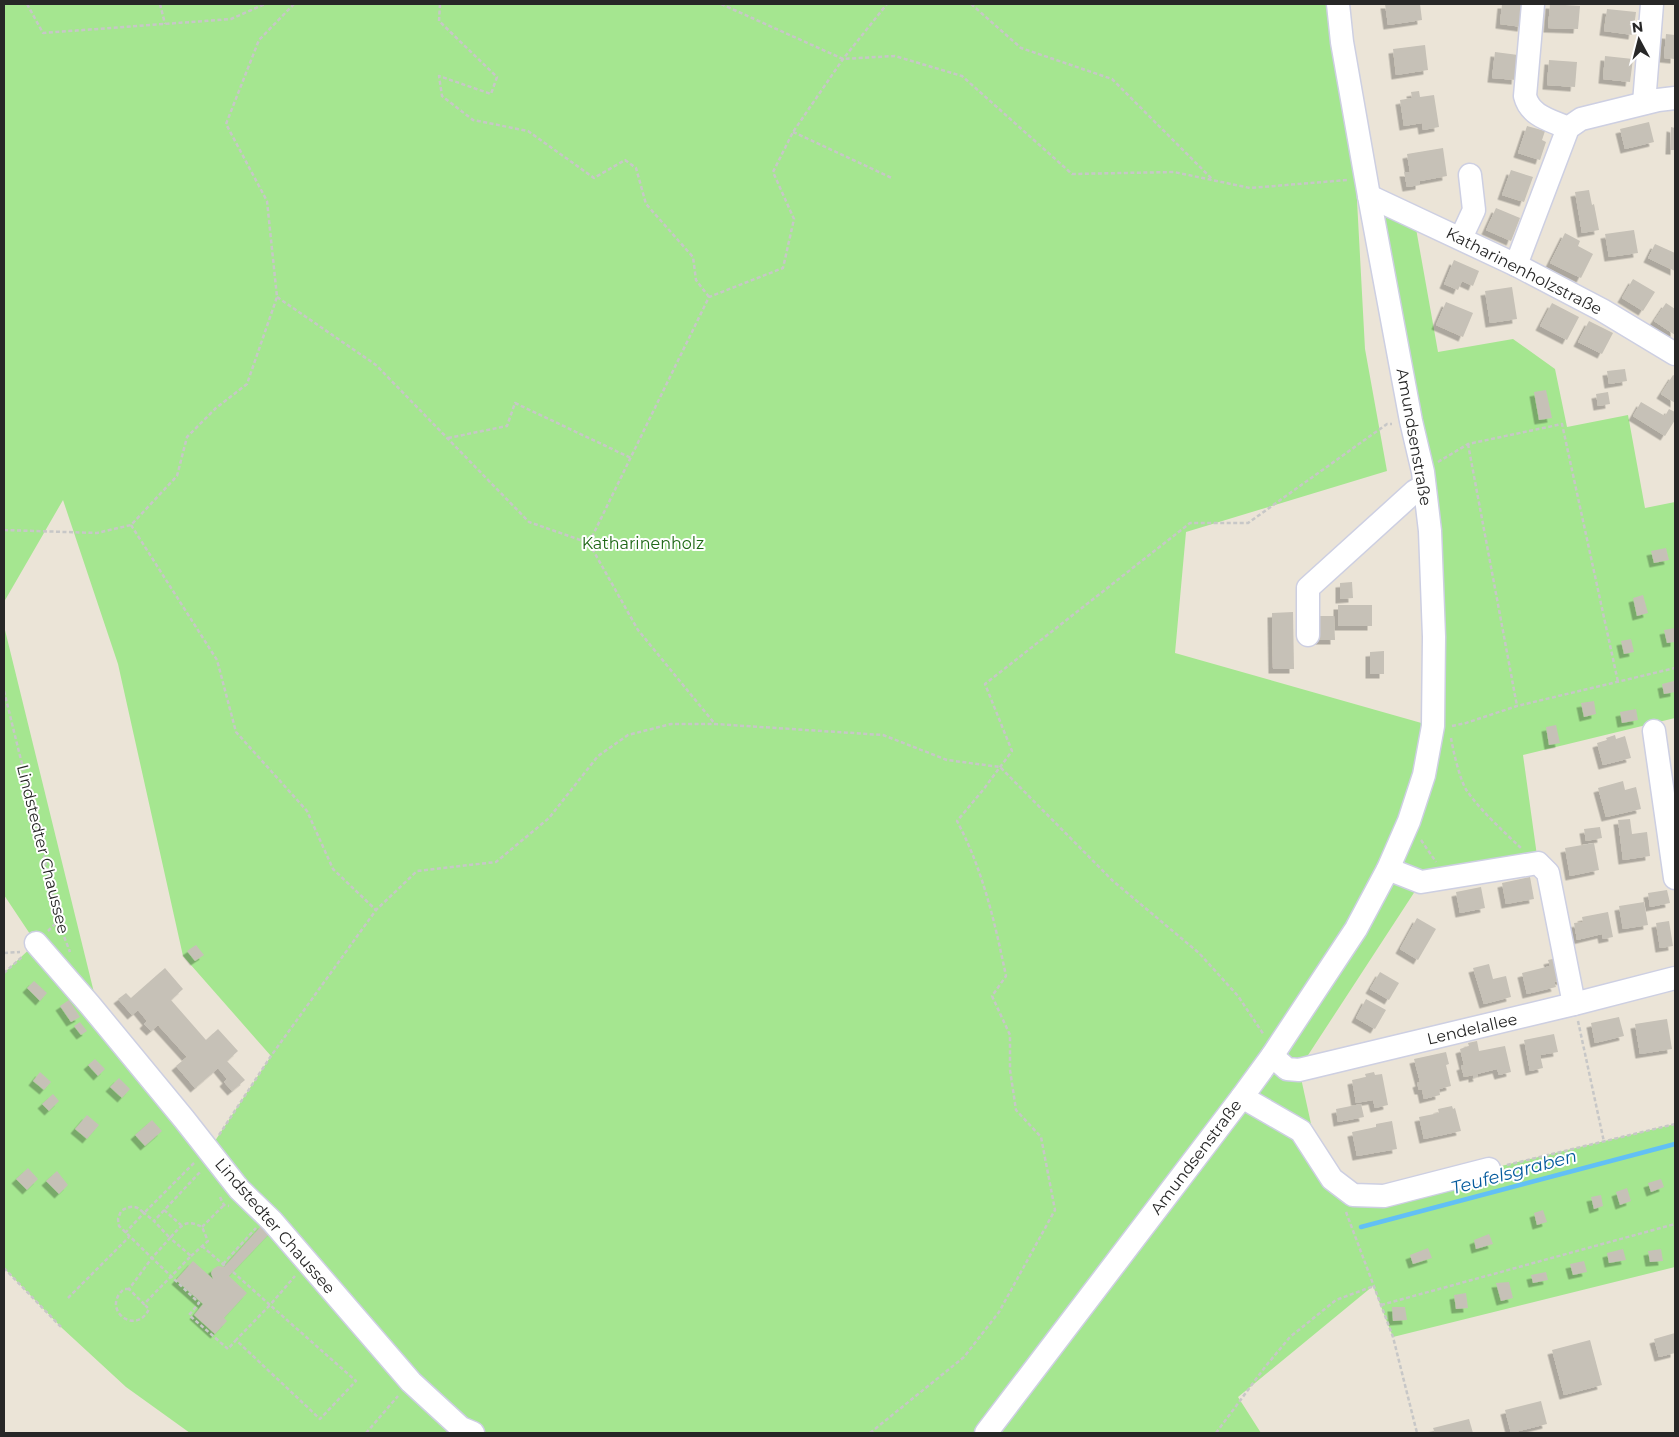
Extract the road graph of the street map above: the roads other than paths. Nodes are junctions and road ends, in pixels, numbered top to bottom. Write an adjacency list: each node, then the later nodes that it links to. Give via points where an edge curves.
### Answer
1 (1338, 4): 8 (street, Amundsenstraße)
2 (1533, 4): 6 (street, via 1525,96 1533,112)
3 (1652, 4): 5 (street)
4 (1675, 98): 5 (street)
5 (1644, 103): 6 (street, via 1581,119)
6 (1568, 128): 10 (street)
7 (1470, 176): 9 (street, via 1474,210)
8 (1368, 187): 9 (street, Katharinenholzstraße); 12 (street, Amundsenstraße)
9 (1461, 238): 10 (street, Katharinenholzstraße)
10 (1516, 265): 11 (street, Katharinenholzstraße, via 1602,310)
11 (1675, 354)
12 (1423, 479): 13 (street, via 1408,498 1308,588); 15 (street, Amundsenstraße, via 1430,531 1441,726 1409,821)
13 (1308, 635)
14 (1654, 731): 16 (street)
15 (1388, 869): 19 (street, via 1421,882 1538,863 1548,873); 20 (street, Amundsenstraße, via 1356,929)
16 (1675, 878)
17 (32, 947): 23 (street, Lindstedter Chaussee, via 90,1005 239,1189 272,1221 411,1382 460,1428)
18 (1675, 978): 19 (street, Lendelallee)
19 (1574, 1004): 20 (street, Lendelallee, via 1299,1070 1288,1069)
20 (1274, 1053): 21 (street, Amundsenstraße)
21 (1242, 1097): 22 (street, via 1301,1131 1332,1179 1353,1195 1384,1196); 24 (street, Amundsenstraße)
22 (1489, 1169)
23 (473, 1433)
24 (986, 1433)

